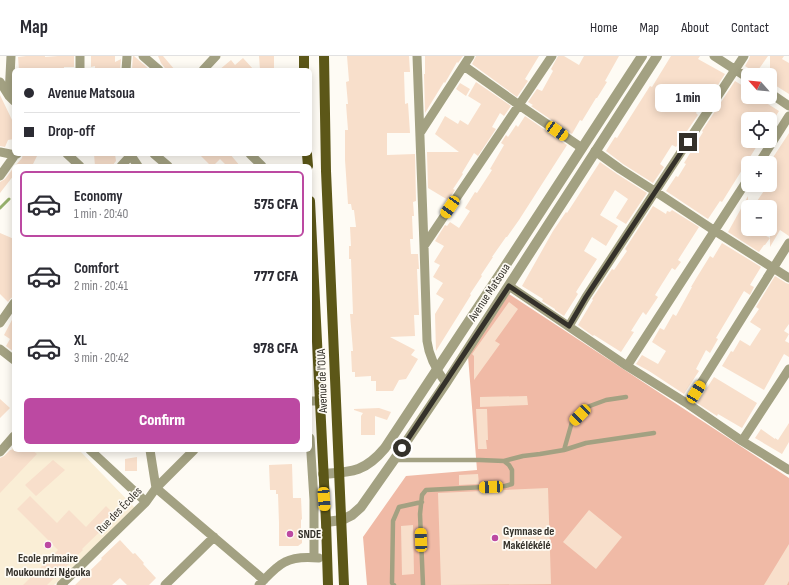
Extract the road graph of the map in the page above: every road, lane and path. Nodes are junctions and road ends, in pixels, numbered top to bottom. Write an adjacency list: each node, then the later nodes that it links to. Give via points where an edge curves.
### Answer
1 (11, 56): 25 (street)
2 (80, 56): 16 (street)
3 (127, 56): 17 (street)
4 (143, 56): 18 (street)
5 (216, 56): 19 (street)
6 (304, 56): 20 (main road)
7 (324, 56): 79 (main road, Avenue de l'OUA, via 326,171)
8 (416, 56): 29 (street)
9 (470, 56): 15 (street)
10 (552, 56): 26 (street)
11 (642, 56): 30 (street, Avenue Matsoua)
12 (657, 56): 31 (street, Avenue Matsoua)
13 (714, 56): 21 (street)
14 (744, 56): 21 (street)
15 (464, 66): 26 (street); 29 (street)
16 (80, 68)
17 (126, 68)
18 (157, 68)
19 (205, 68)
20 (304, 68)
21 (735, 70): 22 (street); 46 (street)
22 (741, 74)
23 (0, 82): 25 (street)
24 (777, 98): 27 (street)
25 (12, 99)
26 (519, 105): 30 (street); 49 (street)
27 (789, 106)
28 (789, 116): 39 (street)
29 (420, 133): 49 (street)
30 (582, 148): 62 (street, Avenue Matsoua)
31 (595, 151): 46 (street); 52 (street, Avenue Matsoua)
32 (0, 152): 33 (street)
33 (12, 154)
34 (15, 156): 44 (street)
35 (70, 156): 40 (street)
36 (129, 156): 41 (street)
37 (156, 156): 42 (street)
38 (252, 156): 43 (street)
39 (763, 156)
40 (79, 164)
41 (123, 164)
42 (166, 164)
43 (260, 164)
44 (0, 176)
45 (741, 190): 47 (street)
46 (656, 192): 47 (street); 57 (street)
47 (715, 231): 50 (street); 60 (street)
48 (789, 243): 50 (street)
49 (424, 246): 62 (street, via 427,341)
50 (773, 268): 51 (street); 66 (street)
51 (789, 278)
52 (509, 286): 57 (street); 63 (street, Avenue Matsoua)
53 (312, 288): 56 (main road, Avenue de l'OUA)
54 (12, 306): 55 (street)
55 (0, 323)
56 (313, 324): 65 (main road, Avenue de l'OUA)
57 (569, 326): 60 (street)
58 (0, 349): 59 (street)
59 (12, 358)
60 (627, 366): 66 (street)
61 (789, 369): 69 (street)
62 (436, 370): 63 (street); 79 (street, Avenue Matsoua, via 379,455 363,467)
63 (446, 383): 76 (street, Avenue Matsoua)
64 (626, 397): 70 (lane, via 606,400 587,407 572,422)
65 (315, 401): 80 (main road, Avenue de l'OUA)
66 (688, 404): 69 (street)
67 (654, 433): 70 (lane, via 586,443)
68 (12, 438): 71 (street)
69 (742, 441): 78 (street)
70 (564, 450): 77 (lane)
71 (0, 452)
72 (92, 452): 84 (street)
73 (150, 452): 81 (street)
74 (192, 452): 81 (street, Rue des Écoles)
75 (311, 452): 83 (street)
76 (394, 460): 77 (lane); 86 (street, Avenue Matsoua, via 361,507)
77 (504, 461): 85 (lane, via 512,470 512,484 498,487 426,490 422,495)
78 (789, 470)
79 (339, 473): 80 (street, Avenue Matsoua); 86 (main road, Avenue de l'OUA)
80 (323, 474): 82 (main road, Avenue de l'OUA)
81 (156, 488): 84 (street, Rue des Écoles); 88 (street)
82 (324, 499): 83 (street); 87 (main road, Avenue de l'OUA)
83 (314, 500): 89 (street)
84 (146, 502): 92 (street, Rue des Écoles)
85 (422, 502): 96 (lane, via 399,507 393,521); 97 (lane, via 420,514)
86 (342, 520): 87 (street, Avenue Matsoua); 95 (main road, Avenue de l'OUA)
87 (326, 522): 90 (main road, Avenue de l'OUA)
88 (214, 537): 91 (street); 93 (street)
89 (314, 558): 90 (street); 91 (street, via 286,562)
90 (327, 558): 94 (main road, Avenue de l'OUA)
91 (262, 582)
92 (60, 585)
93 (165, 585)
94 (328, 585)
95 (344, 585)
96 (394, 585)
97 (423, 585)

